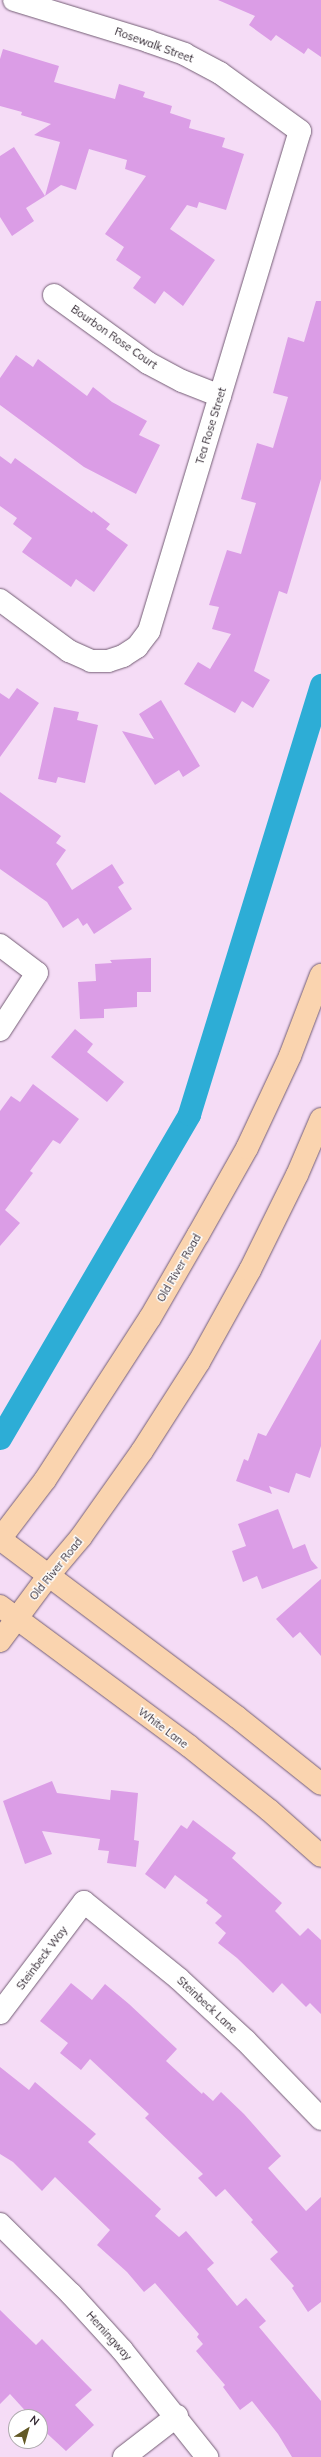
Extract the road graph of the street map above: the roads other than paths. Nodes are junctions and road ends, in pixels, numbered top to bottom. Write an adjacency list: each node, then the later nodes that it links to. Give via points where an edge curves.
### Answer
1 (14, 0): 2 (street, Rosewalk Street, via 185,54 220,73)
2 (300, 131): 4 (street, Tea Rose Street)
3 (54, 295): 4 (street, Bourbon Rose Court, via 148,363 182,381)
4 (220, 396): 5 (street, Tea Rose Street, via 149,631 137,647 123,656 108,661 92,661 69,651)
5 (0, 600)
6 (0, 945): 8 (street, via 37,973)
7 (321, 975): 10 (main road, Old River Road, via 290,1056 260,1120 198,1235 150,1318 45,1480)
8 (0, 1030)
9 (321, 1119): 11 (main road, Old River Road, via 297,1175 250,1270 199,1362 138,1457 81,1537)
10 (0, 1539): 11 (main road)
11 (49, 1575): 12 (main road, Old River Road); 14 (main road)
12 (8, 1612): 13 (main road, Old River Road); 15 (main road, White Lane, via 189,1746 269,1810)
13 (0, 1641)
14 (321, 1784)
15 (321, 1856)
16 (84, 1902): 17 (street, Steinbeck Way); 18 (street, Steinbeck Lane, via 179,1979 246,2041)
17 (0, 2013)
18 (321, 2119)
19 (0, 2224): 20 (street, Hemingway, via 71,2294)
20 (177, 2416): 21 (street); 22 (street, Hemingway)
21 (124, 2457)
22 (207, 2457)

